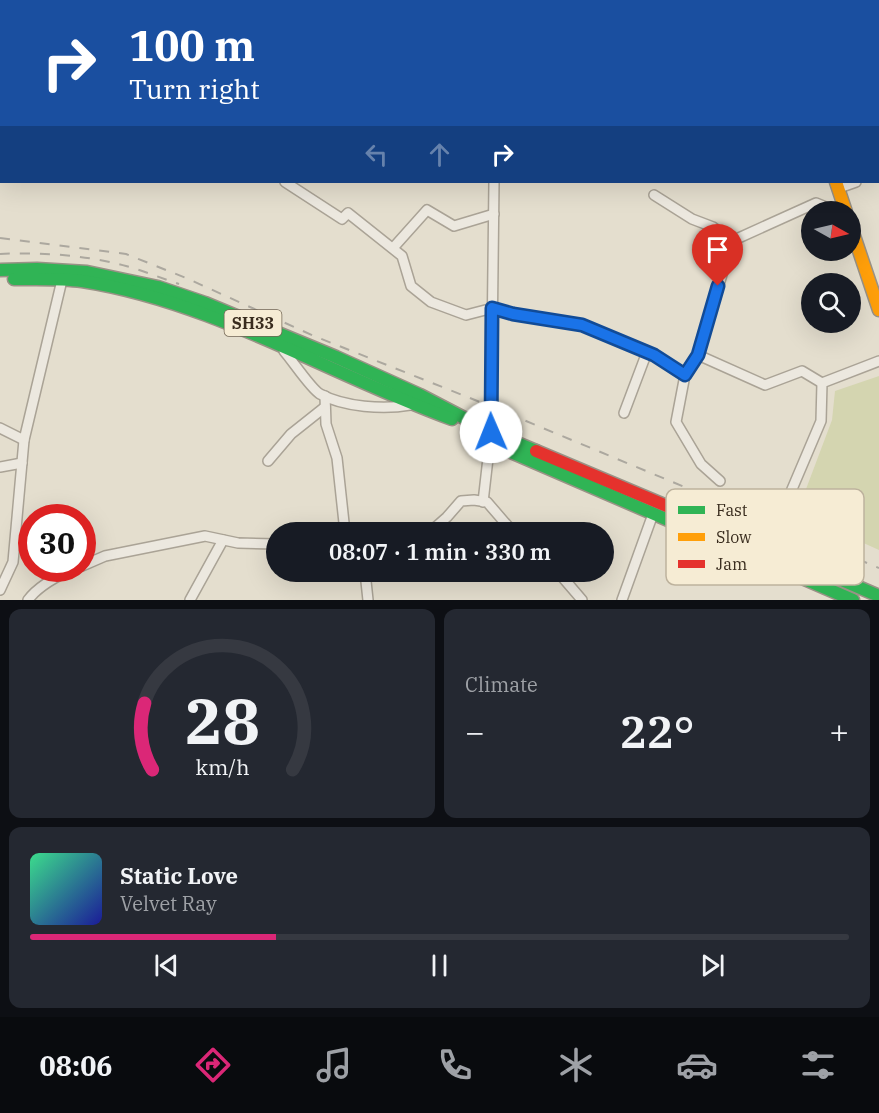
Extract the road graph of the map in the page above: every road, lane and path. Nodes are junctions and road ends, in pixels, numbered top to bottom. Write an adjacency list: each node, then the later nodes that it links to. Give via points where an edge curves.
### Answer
1 (287, 183): 9 (street, via 342,219 348,213)
2 (494, 183): 7 (street)
3 (838, 185): 5 (main road)
4 (654, 195): 8 (street, via 692,219 713,226)
5 (843, 201)
6 (801, 210): 8 (street)
7 (494, 214): 9 (street, via 454,226 427,210); 14 (street)
8 (732, 241): 18 (street)
9 (393, 248): 14 (street, via 402,256 411,286 431,302 466,315)
10 (861, 257): 15 (main road)
11 (0, 270): 27 (main road, SH33, via 87,272 158,287 336,357)
12 (0, 279): 13 (main road, SH33)
13 (62, 280): 16 (main road, SH33, via 135,291); 28 (street)
14 (492, 308): 17 (street, via 582,325); 27 (street)
15 (879, 310)
16 (279, 344): 22 (street, via 318,393); 23 (main road, SH33)
17 (647, 352): 20 (street); 25 (street)
18 (698, 355): 20 (street); 21 (street, via 765,385 802,371)
19 (879, 361): 21 (street)
20 (685, 375): 32 (street, via 676,422 701,464)
21 (822, 383): 33 (street, via 821,421)
22 (325, 396): 23 (street, via 352,405 391,409); 24 (street)
23 (410, 405): 27 (main road, SH33)
24 (325, 407): 29 (street, via 291,434); 38 (street, via 337,458)
25 (624, 413)
26 (0, 428): 28 (street)
27 (491, 432): 34 (street); 35 (main road); 36 (main road, via 504,449)
28 (24, 440): 30 (street)
29 (268, 461)
30 (22, 463): 31 (street); 49 (street, via 13,562)
31 (0, 467)
32 (720, 482)
33 (792, 489)
34 (483, 502): 39 (street, via 461,501); 40 (street)
35 (666, 506)
36 (653, 514): 37 (main road); 55 (street)
37 (666, 520)
38 (344, 522)
39 (441, 522)
40 (504, 522)
41 (223, 540): 42 (street); 43 (street, via 205,536); 52 (street)
42 (266, 544)
43 (96, 560)
44 (49, 582): 51 (street)
45 (366, 582): 53 (street)
46 (567, 582): 54 (street)
47 (817, 585): 56 (main road)
48 (853, 585): 50 (main road)
49 (0, 590)
50 (879, 596)
51 (28, 600)
52 (190, 600)
53 (368, 600)
54 (582, 600)
55 (622, 600)
56 (852, 600)

